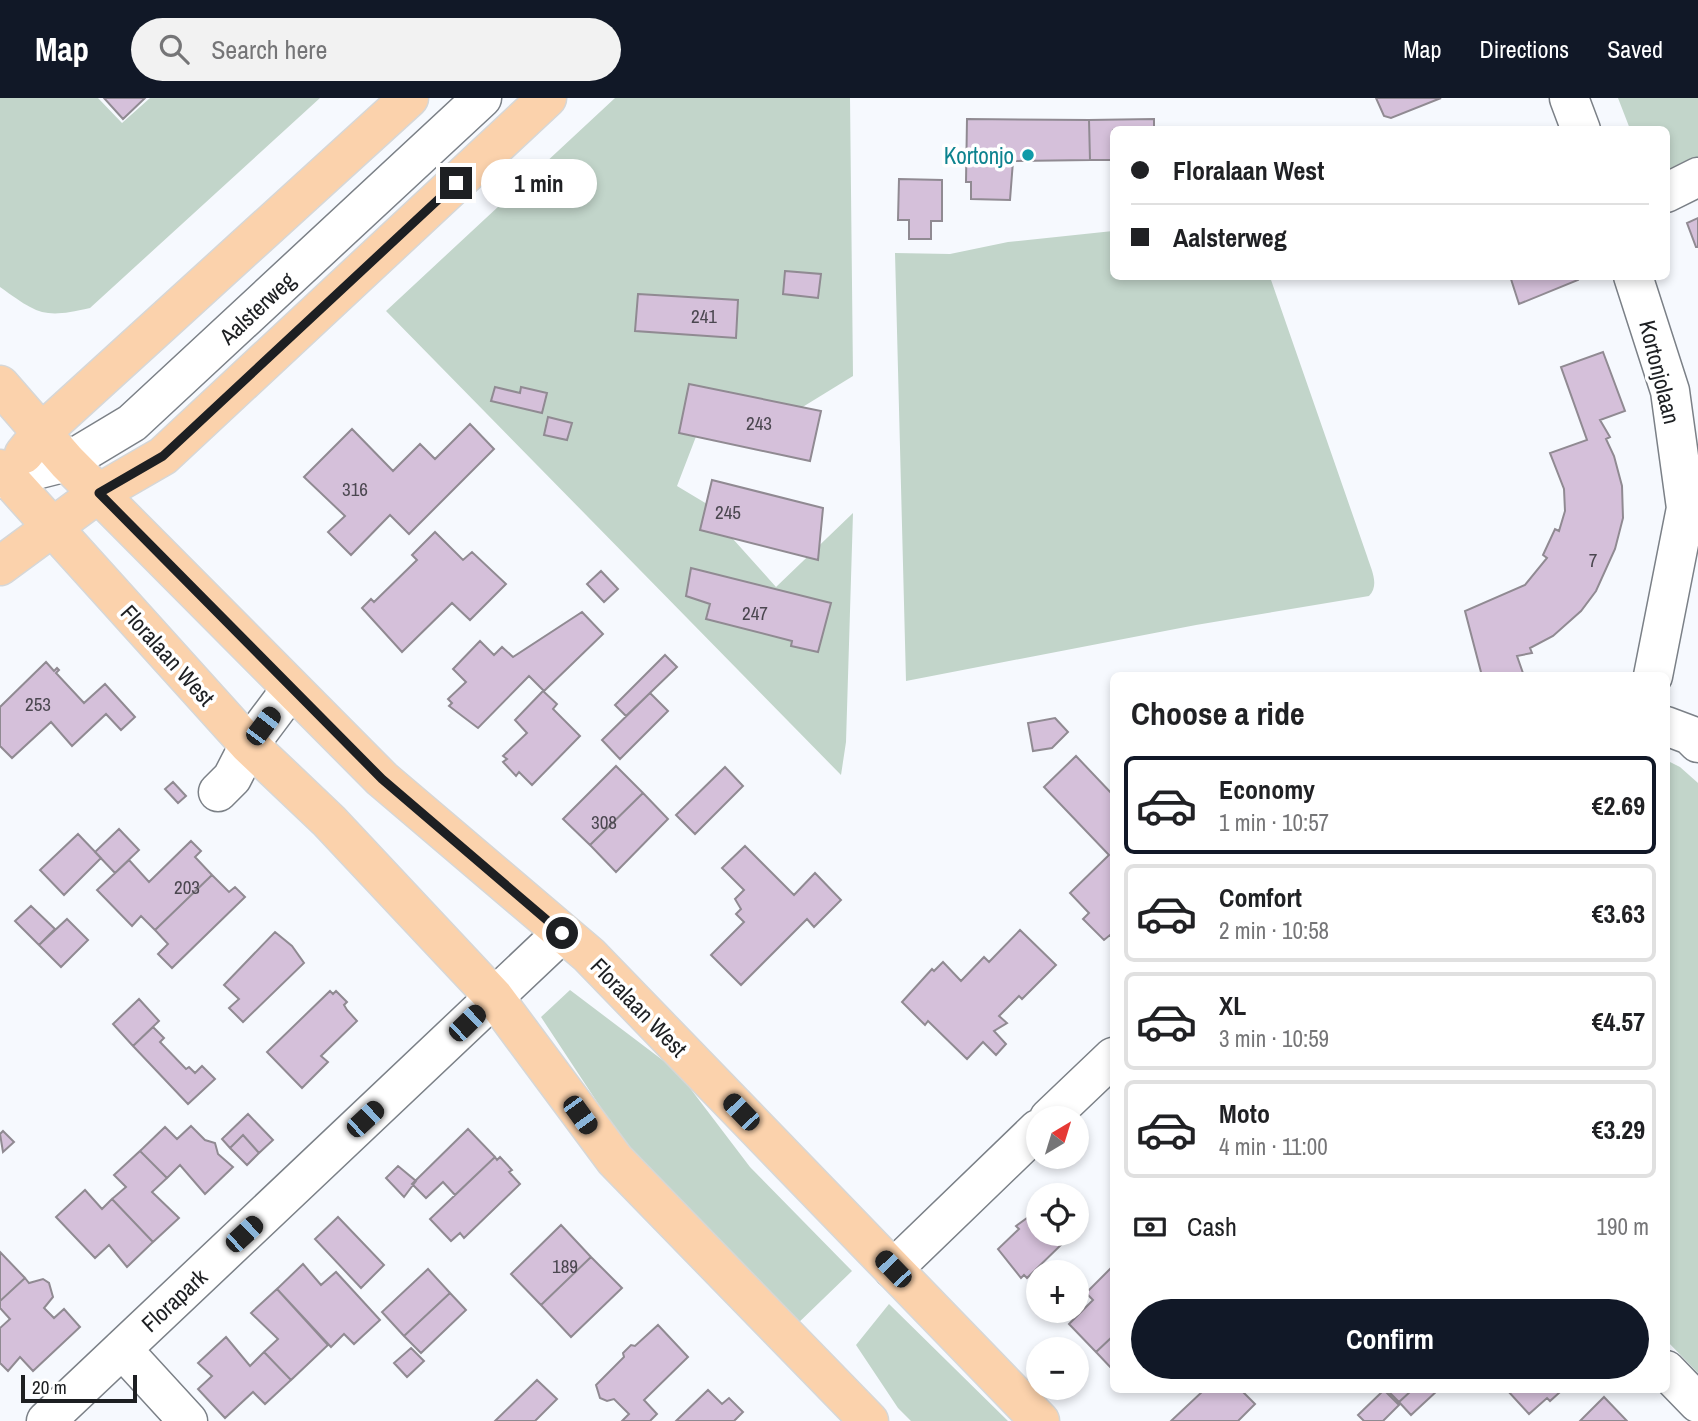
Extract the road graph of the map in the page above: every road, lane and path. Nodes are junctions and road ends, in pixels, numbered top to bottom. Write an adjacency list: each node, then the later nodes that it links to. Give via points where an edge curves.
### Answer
1 (408, 98): 10 (main road)
2 (482, 98): 11 (street, Aalsterweg, via 132,423)
3 (547, 98): 13 (main road, Aalsterweg, via 163,456)
4 (1569, 98): 5 (street)
5 (1580, 126)
6 (1698, 177): 7 (street)
7 (1670, 191)
8 (1634, 280): 16 (street, Kortonjolaan, via 1670,391 1686,508)
9 (0, 384): 10 (main road, Floralaan West)
10 (40, 434): 11 (main road, Floralaan West); 12 (main road)
11 (67, 462): 12 (street, Aalsterweg); 13 (main road, Floralaan West)
12 (2, 477): 14 (main road, Floralaan West)
13 (99, 493): 14 (main road, Aalsterweg); 18 (main road, Floralaan West)
14 (51, 526): 15 (main road, Aalsterweg); 21 (main road, Floralaan West)
15 (0, 566)
16 (1685, 591): 17 (street, Kortonjolaan)
17 (1655, 672)
18 (291, 688): 21 (street); 23 (main road, Floralaan West, via 382,779)
19 (1670, 728): 20 (street)
20 (1698, 743)
21 (249, 745): 22 (street, via 232,778); 24 (main road, Floralaan West, via 329,821)
22 (218, 792)
23 (562, 933): 24 (street, Florapark); 28 (main road, Floralaan West, via 589,955)
24 (494, 997): 29 (street, Florapark); 34 (main road, Floralaan West, via 615,1160)
25 (1110, 1059): 26 (street)
26 (1061, 1106)
27 (1026, 1141): 28 (street)
28 (893, 1269): 35 (main road, Floralaan West)
29 (122, 1349): 32 (street, Florapark); 33 (street, Florapark)
30 (1670, 1374): 31 (street)
31 (1698, 1403)
32 (46, 1421)
33 (188, 1421)
34 (869, 1421)
35 (1040, 1421)

